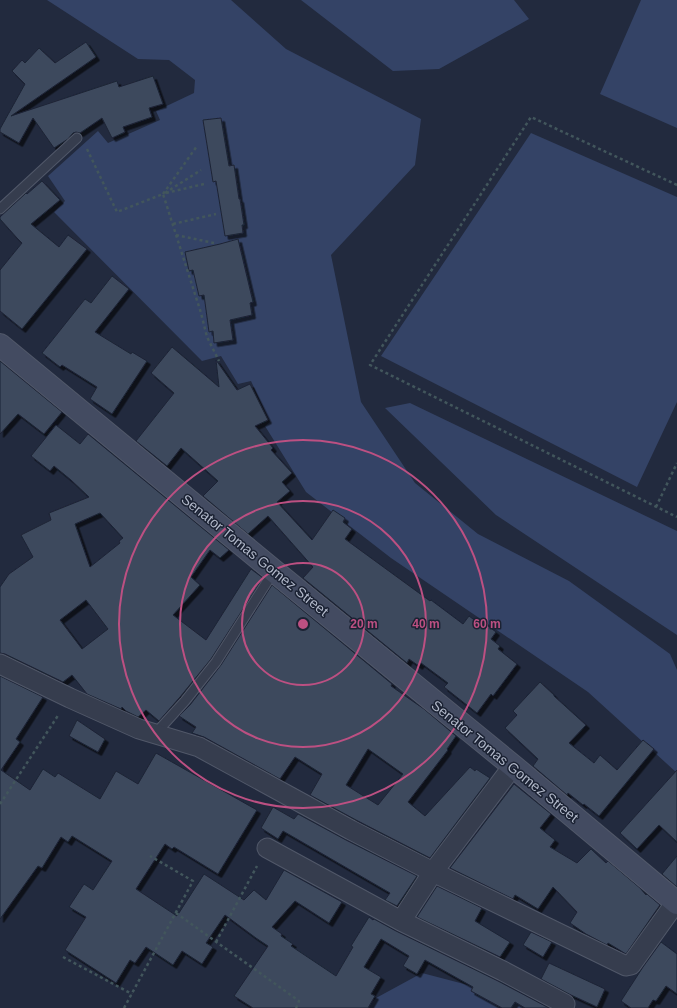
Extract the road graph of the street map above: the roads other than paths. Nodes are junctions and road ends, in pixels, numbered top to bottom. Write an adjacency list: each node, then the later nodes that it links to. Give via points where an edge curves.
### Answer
1 (77, 138): 2 (lane)
2 (0, 209)
3 (0, 345): 4 (main road, Senator Tomas Gomez Street)
4 (274, 571): 6 (lane, via 216,662); 7 (main road, Senator Tomas Gomez Street)
5 (0, 664): 6 (street, via 70,698)
6 (155, 734): 9 (street, via 199,747 350,830)
7 (513, 766): 9 (street); 10 (main road, Senator Tomas Gomez Street)
8 (267, 848): 11 (street)
9 (433, 872): 10 (street, via 626,966 631,965); 11 (street)
10 (677, 902)
11 (401, 921): 12 (street)
12 (565, 1004)

